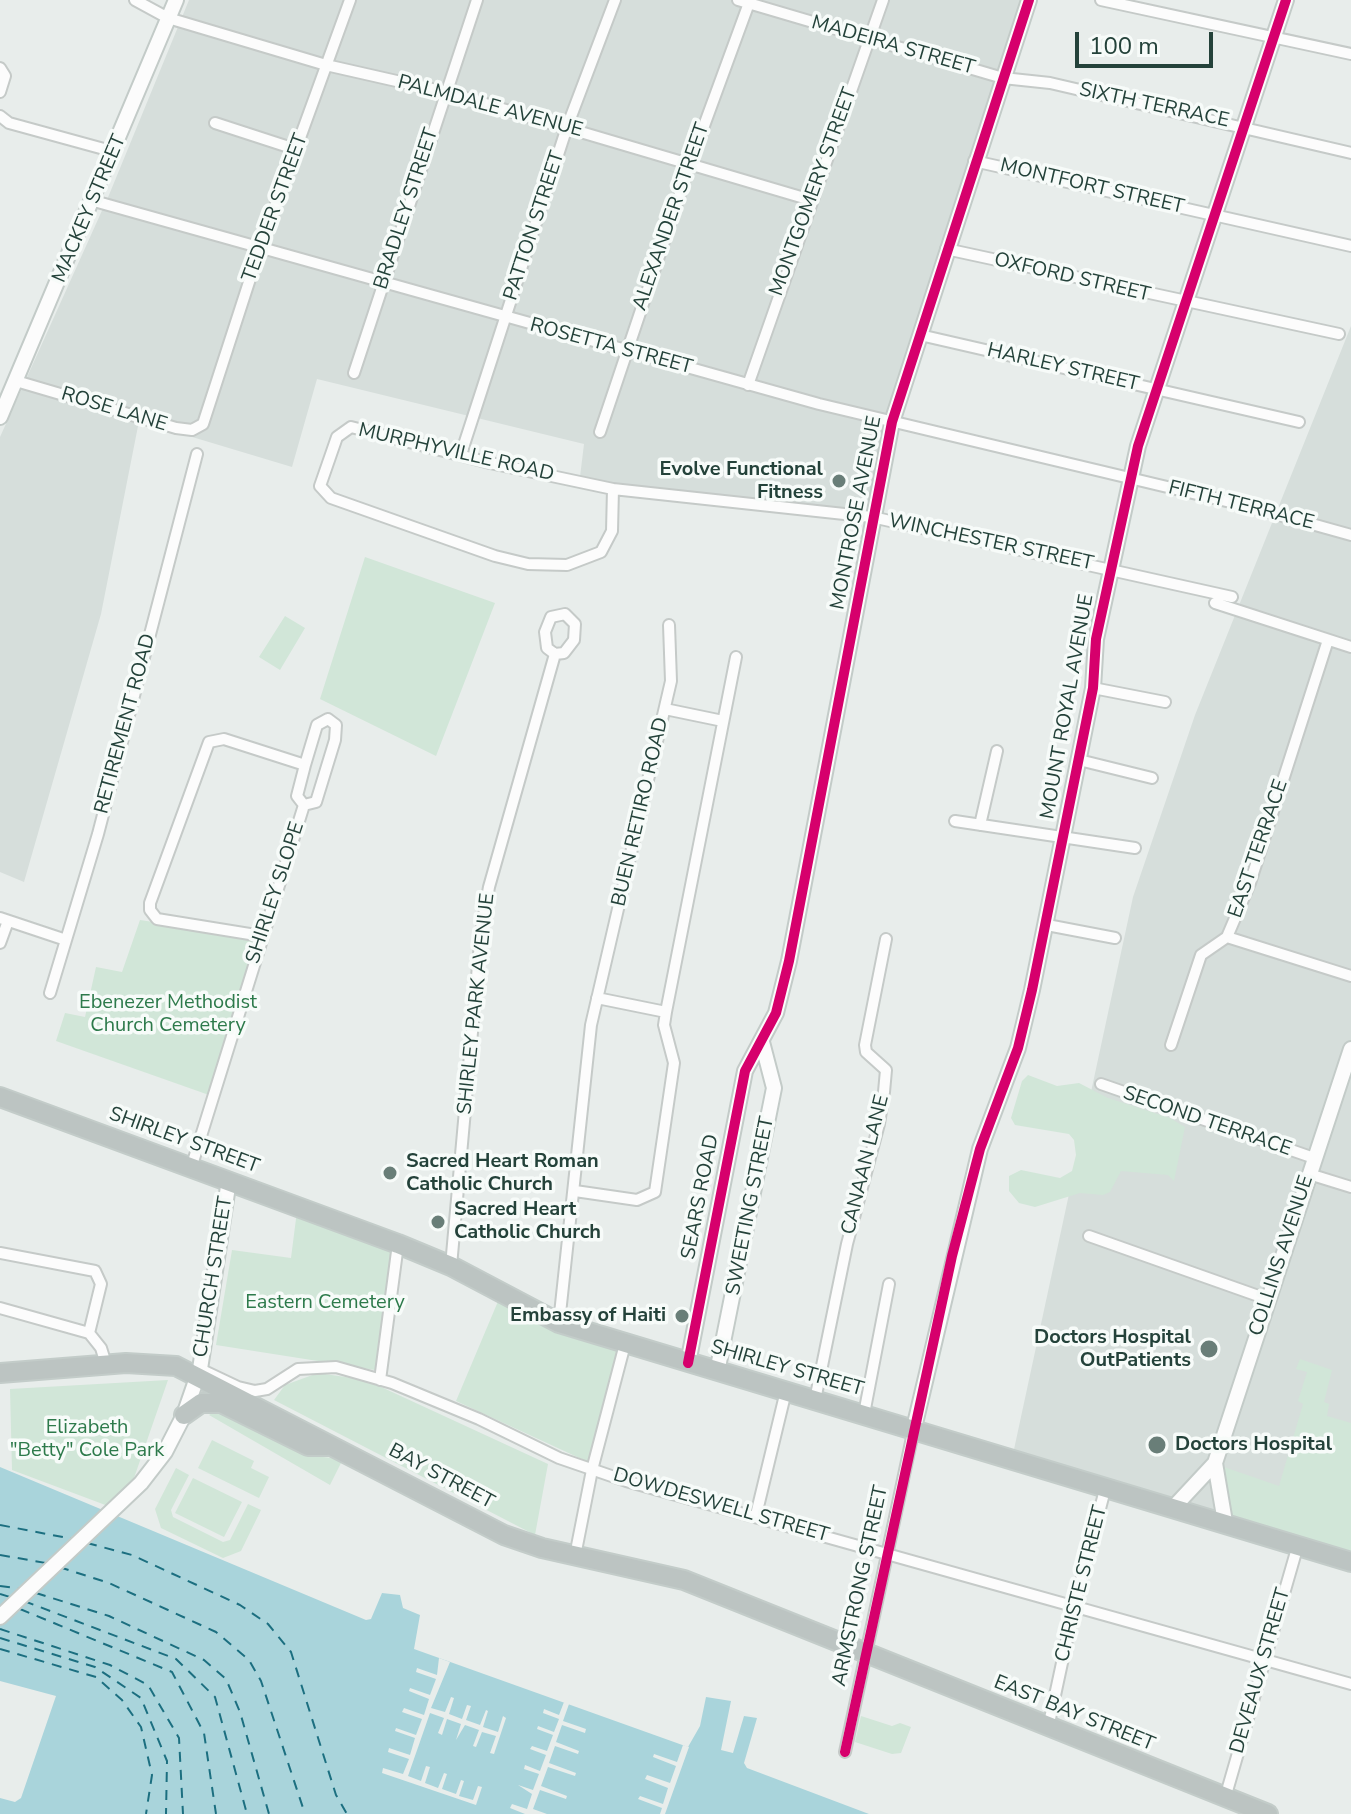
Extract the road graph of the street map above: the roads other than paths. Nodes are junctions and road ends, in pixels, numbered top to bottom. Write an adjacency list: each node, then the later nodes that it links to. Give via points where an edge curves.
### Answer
1 (135, 0): 11 (street, PALMDALE AVENUE)
2 (176, 0): 11 (street, MACKEY STREET)
3 (350, 0): 15 (street, TEDDER STREET)
4 (477, 0): 19 (street, BRADLEY STREET)
5 (615, 0): 23 (street, PATTON STREET)
6 (883, 0): 12 (street, MONTGOMERY STREET)
7 (1029, 0): 17 (street, MONTROSE AVENUE)
8 (1101, 0): 13 (street)
9 (1286, 0): 13 (street, MOUNT ROYAL AVENUE)
10 (743, 2): 12 (street, MADEIRA STREET); 28 (street, ALEXANDER STREET)
11 (168, 18): 15 (street, PALMDALE AVENUE); 25 (street, MACKEY STREET)
12 (870, 37): 17 (street, MADEIRA STREET); 29 (street, MONTGOMERY STREET)
13 (1272, 40): 14 (street); 22 (street, MOUNT ROYAL AVENUE)
14 (1351, 54)
15 (326, 65): 19 (street, PALMDALE AVENUE); 24 (street, TEDDER STREET)
16 (0, 68): 18 (street, via 5,76)
17 (1003, 78): 22 (street, SIXTH TERRACE, via 1050,83); 27 (street, MONTROSE AVENUE)
18 (0, 92)
19 (445, 92): 23 (street, PALMDALE AVENUE); 35 (street, BRADLEY STREET)
20 (0, 116): 25 (street)
21 (215, 123): 24 (street)
22 (1242, 125): 26 (street, SIXTH TERRACE); 31 (street, MOUNT ROYAL AVENUE)
23 (567, 127): 28 (street, PALMDALE AVENUE); 37 (street, PATTON STREET)
24 (298, 150): 33 (street, TEDDER STREET)
25 (115, 152): 30 (street, MACKEY STREET)
26 (1351, 153)
27 (974, 161): 31 (street, MONTFORT STREET); 34 (street, MONTROSE AVENUE)
28 (690, 164): 29 (street, PALMDALE AVENUE); 40 (street, ALEXANDER STREET)
29 (811, 200): 43 (street, MONTGOMERY STREET)
30 (94, 201): 33 (street, ROSETTA STREET); 42 (street, MACKEY STREET)
31 (1214, 215): 32 (street, MONTFORT STREET); 36 (street, MOUNT ROYAL AVENUE)
32 (1351, 246)
33 (260, 248): 35 (street, ROSETTA STREET); 46 (street, TEDDER STREET)
34 (946, 249): 36 (street, OXFORD STREET); 39 (street, MONTROSE AVENUE)
35 (383, 283): 37 (street, ROSETTA STREET); 41 (street, BRADLEY STREET)
36 (1183, 303): 38 (street, OXFORD STREET); 44 (street, MOUNT ROYAL AVENUE)
37 (505, 318): 40 (street, ROSETTA STREET); 51 (street, PATTON STREET)
38 (1339, 334)
39 (920, 335): 44 (street, HARLEY STREET); 47 (street, MONTROSE AVENUE)
40 (625, 351): 43 (street, ROSETTA STREET); 49 (street, ALEXANDER STREET)
41 (354, 373)
42 (16, 381): 45 (street, MACKEY STREET); 46 (street, ROSE LANE, via 176,428 200,428)
43 (748, 385): 47 (street, ROSETTA STREET)
44 (1155, 390): 48 (street, HARLEY STREET); 52 (street, MOUNT ROYAL AVENUE)
45 (2, 407)
46 (207, 416)
47 (892, 422): 52 (street, ROSETTA STREET); 54 (street, MONTROSE AVENUE)
48 (1299, 422)
49 (600, 432)
50 (197, 454): 83 (street, RETIREMENT ROAD)
51 (461, 454): 53 (street, MURPHYVILLE ROAD); 53 (street, MURPHYVILLE ROAD, via 351,427 337,437 320,486 326,496 480,551 551,567 601,552 612,531)
52 (1131, 478): 55 (street, FIFTH TERRACE); 56 (street, MOUNT ROYAL AVENUE)
53 (613, 489): 54 (street, MURPHYVILLE ROAD)
54 (872, 517): 56 (street, WINCHESTER STREET); 89 (street, MONTROSE AVENUE, via 789,961 776,1013)
55 (1351, 535)
56 (1110, 570): 57 (street, WINCHESTER STREET); 64 (street, MOUNT ROYAL AVENUE, via 1096,639)
57 (1232, 597)
58 (1215, 603): 60 (street)
59 (669, 625): 66 (street, BUEN RETIRO ROAD, via 671,681)
60 (1328, 640): 61 (street); 80 (street, EAST TERRACE, via 1266,837)
61 (1351, 647)
62 (555, 654): 103 (street, SHIRLEY PARK AVENUE, via 481,932)
63 (736, 657): 67 (street)
64 (1093, 688): 65 (street); 69 (street, MOUNT ROYAL AVENUE)
65 (1165, 702)
66 (665, 709): 67 (street); 87 (street, BUEN RETIRO ROAD)
67 (723, 721): 88 (street)
68 (997, 751): 74 (street)
69 (1079, 760): 71 (street); 75 (street, MOUNT ROYAL AVENUE)
70 (305, 765): 72 (street, SHIRLEY SLOPE, via 297,796); 72 (street, SHIRLEY SLOPE, via 317,725 332,720 337,730 318,797); 79 (street, via 224,739 209,742 150,903 157,919)
71 (1152, 778)
72 (304, 805): 79 (street, SHIRLEY SLOPE)
73 (955, 821): 74 (street)
74 (980, 825): 75 (street)
75 (1064, 834): 76 (street); 78 (street, MOUNT ROYAL AVENUE)
76 (1135, 848)
77 (4, 920): 83 (street); 84 (street)
78 (1047, 925): 81 (street); 120 (street, MOUNT ROYAL AVENUE, via 1018,1048 980,1149)
79 (262, 936): 95 (street, SHIRLEY SLOPE)
80 (1227, 937): 85 (street); 90 (street, EAST TERRACE, via 1201,955)
81 (1115, 938)
82 (886, 939): 117 (street, CANAAN LANE, via 865,1045 886,1070 879,1124 847,1244)
83 (66, 940): 86 (street, RETIREMENT ROAD)
84 (0, 943)
85 (1351, 976)
86 (50, 993)
87 (597, 998): 88 (street); 99 (street, BUEN RETIRO ROAD)
88 (666, 1012): 99 (street, via 674,1063 655,1192 637,1200)
89 (762, 1042): 110 (street, SEARS ROAD, via 745,1071); 113 (street, SWEETING STREET, via 774,1088)
90 (1171, 1045)
91 (1351, 1049): 94 (street, COLLINS AVENUE)
92 (1101, 1084): 94 (street, SECOND TERRACE)
93 (0, 1097): 95 (highway, SHIRLEY STREET)
94 (1314, 1158): 96 (street, COLLINS AVENUE)
95 (192, 1165): 97 (highway, SHIRLEY STREET)
96 (1309, 1174): 98 (street, SECOND TERRACE); 105 (street, COLLINS AVENUE)
97 (229, 1180): 101 (highway, SHIRLEY STREET); 112 (street, CHURCH STREET)
98 (1351, 1187)
99 (575, 1191): 107 (street, BUEN RETIRO ROAD)
100 (1089, 1236): 105 (street)
101 (398, 1244): 103 (highway, SHIRLEY STREET); 115 (street)
102 (0, 1253): 108 (street, via 95,1271 101,1284)
103 (451, 1266): 107 (highway, SHIRLEY STREET)
104 (889, 1284): 118 (street)
105 (1267, 1299): 122 (street, COLLINS AVENUE)
106 (0, 1308): 108 (street)
107 (559, 1323): 109 (highway, SHIRLEY STREET)
108 (89, 1333): 111 (street)
109 (625, 1344): 110 (highway, SHIRLEY STREET); 123 (street)
110 (688, 1363): 113 (highway, SHIRLEY STREET)
111 (106, 1364): 112 (highway, BAY STREET, via 157,1362); 114 (highway, BAY STREET)
112 (199, 1372): 115 (street, DOWDESWELL STREET, via 255,1391 307,1367 336,1367); 119 (street, CHURCH STREET); 121 (highway, BAY STREET)
113 (717, 1372): 116 (highway, SHIRLEY STREET)
114 (0, 1373)
115 (380, 1380): 123 (street, DOWDESWELL STREET)
116 (786, 1391): 117 (highway, SHIRLEY STREET); 126 (street)
117 (815, 1400): 118 (highway, SHIRLEY STREET)
118 (864, 1414): 120 (highway, SHIRLEY STREET)
119 (184, 1415): 121 (highway, via 201,1403 221,1403 308,1446); 133 (street, CHURCH STREET, via 141,1483)
120 (914, 1428): 124 (highway, SHIRLEY STREET); 129 (street, ARMSTRONG STREET)
121 (337, 1447): 130 (highway, BAY STREET, via 504,1535)
122 (1215, 1463): 125 (street, COLLINS AVENUE); 127 (street, COLLINS AVENUE)
123 (592, 1470): 126 (street, DOWDESWELL STREET); 130 (street)
124 (1106, 1486): 125 (highway, SHIRLEY STREET); 132 (street, CHRISTE STREET)
125 (1174, 1507): 127 (highway, SHIRLEY STREET)
126 (756, 1515): 129 (street, DOWDESWELL STREET)
127 (1225, 1522): 128 (highway, SHIRLEY STREET)
128 (1298, 1545): 131 (highway, SHIRLEY STREET); 135 (street, DEVEAUX STREET)
129 (887, 1553): 132 (street, DOWDESWELL STREET); 134 (street, ARMSTRONG STREET)
130 (575, 1556): 134 (highway, BAY STREET, via 684,1580)
131 (1351, 1562)
132 (1074, 1607): 135 (street, DOWDESWELL STREET); 137 (street, CHRISTE STREET)
133 (0, 1617)
134 (864, 1653): 137 (highway, EAST BAY STREET); 138 (street, ARMSTRONG STREET)
135 (1265, 1659): 136 (street, DOWDESWELL STREET); 139 (street, DEVEAUX STREET)
136 (1351, 1684)
137 (1048, 1728): 139 (highway, EAST BAY STREET)
138 (845, 1752)
139 (1225, 1798): 140 (highway, EAST BAY STREET)
140 (1268, 1814)

